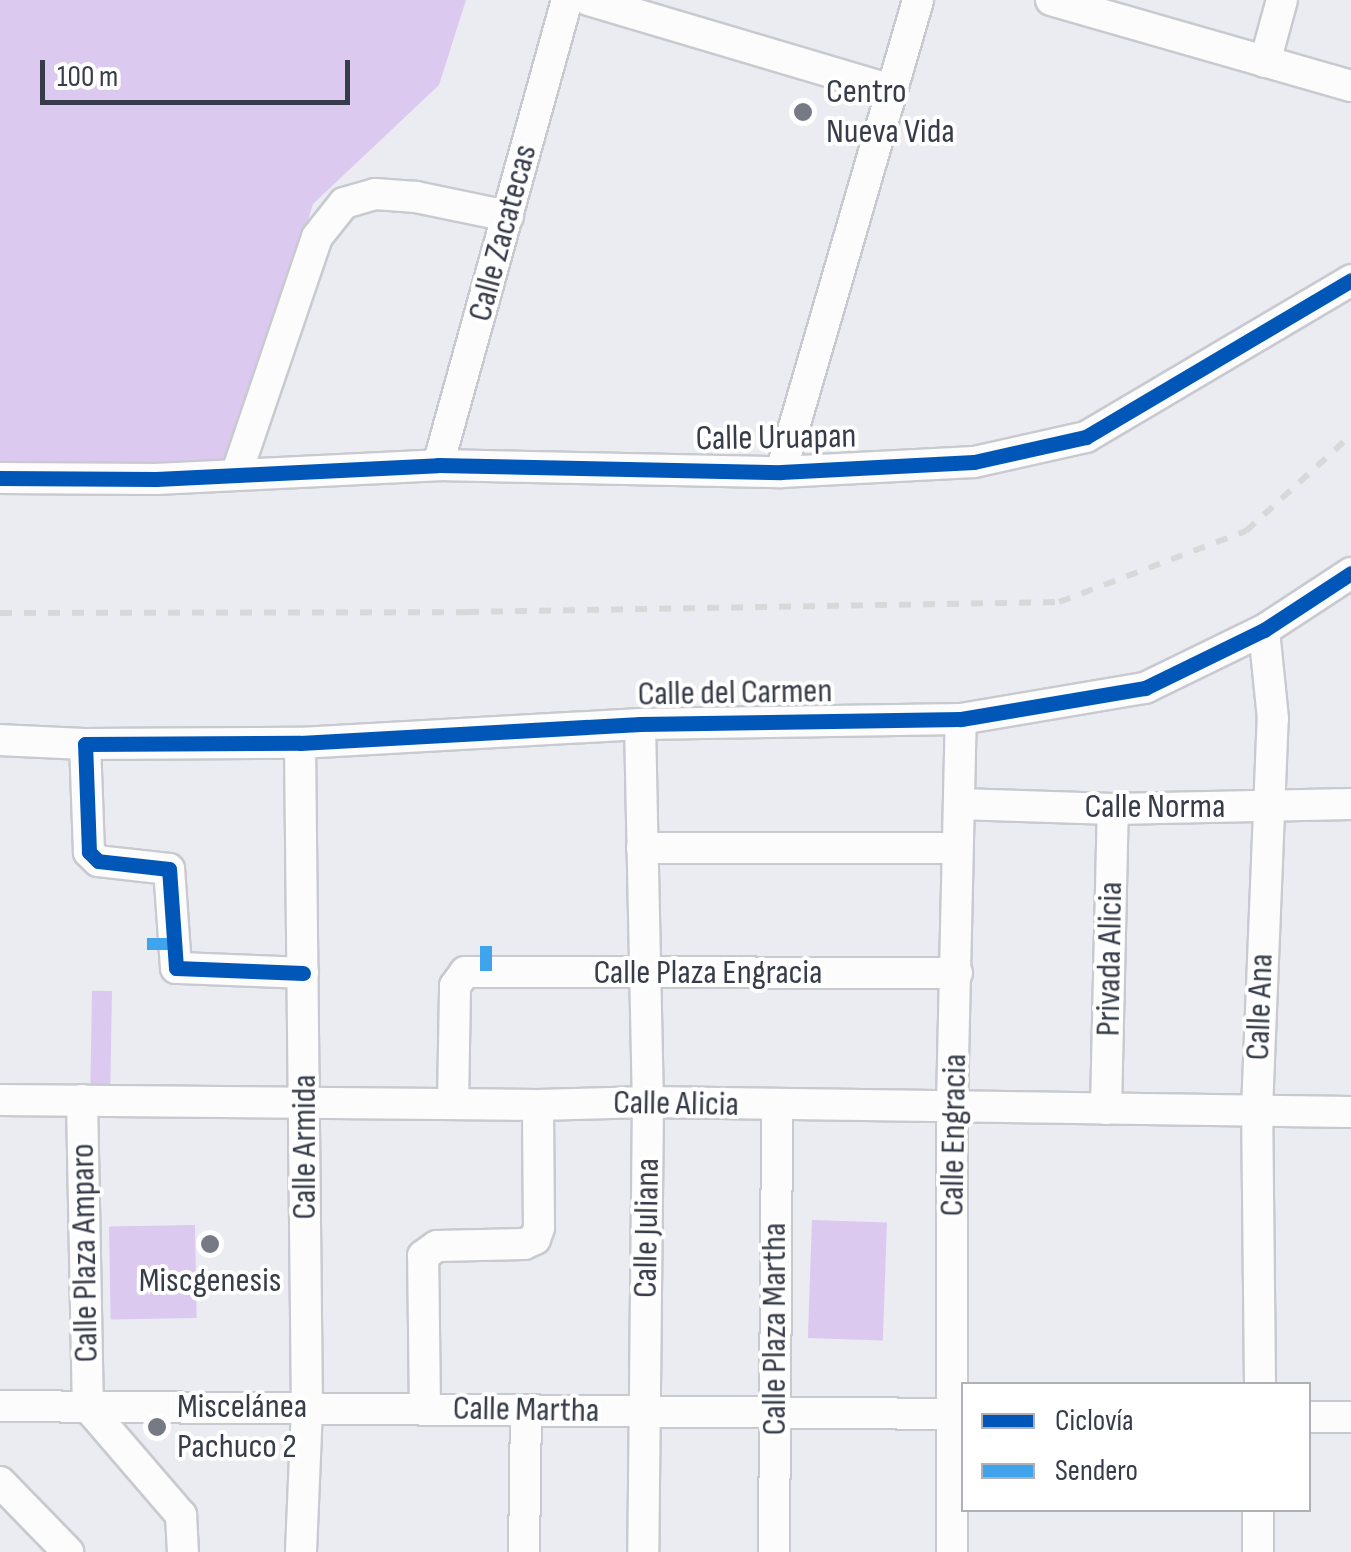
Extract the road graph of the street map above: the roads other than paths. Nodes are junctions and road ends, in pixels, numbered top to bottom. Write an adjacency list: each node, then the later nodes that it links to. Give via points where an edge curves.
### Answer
1 (567, 0): 9 (street, Calle Zacatecas)
2 (588, 0): 8 (street)
3 (918, 0): 8 (street)
4 (1051, 0): 6 (street)
5 (1282, 0): 6 (street)
6 (1265, 62): 7 (street)
7 (1351, 86)
8 (892, 90): 12 (street)
9 (508, 216): 11 (street, Calle Zacatecas); 13 (street, via 403,196 376,194 344,203 317,237)
10 (1351, 280): 12 (street, Calle Uruapan, via 1086,437 974,462)
11 (438, 465): 12 (street, Calle Uruapan); 13 (street, Calle Uruapan)
12 (781, 472)
13 (236, 474): 14 (street, Calle Uruapan)
14 (0, 478)
15 (1349, 580): 16 (street, Calle del Carmen)
16 (1264, 630): 17 (street, Calle del Carmen, via 1144,688); 24 (street, Calle Ana, via 1273,719)
17 (961, 718): 18 (street, Calle del Carmen); 22 (street, Calle Engracia)
18 (640, 724): 20 (street, Calle del Carmen); 26 (street, Calle Juliana)
19 (0, 740): 21 (street, Calle del Carmen)
20 (300, 743): 21 (street, Calle del Carmen); 28 (street, Calle Armida)
21 (86, 744): 28 (street, via 89,852 98,861 170,869 161,944 174,961 183,970)
22 (959, 804): 25 (street, Calle Norma); 27 (street, Calle Engracia)
23 (1351, 804): 24 (street, Calle Norma)
24 (1267, 806): 25 (street, Calle Norma); 40 (street, Calle Ana)
25 (1114, 809): 39 (street, Privada Alicia)
26 (642, 848): 27 (street); 30 (street, Calle Juliana)
27 (957, 848): 29 (street, Calle Engracia)
28 (303, 973): 33 (street, Calle Armida)
29 (957, 973): 30 (street, Calle Plaza Engracia); 37 (street, Calle Engracia)
30 (644, 974): 34 (street, Calle Juliana); 35 (street, Calle Plaza Engracia, via 477,964 455,986)
31 (0, 1100): 32 (street, Calle Alicia)
32 (82, 1100): 33 (street, Calle Alicia); 44 (street, Calle Plaza Amparo)
33 (305, 1102): 35 (street, Calle Alicia); 45 (street, Calle Armida)
34 (648, 1102): 36 (street, Calle Alicia); 38 (street, Calle Alicia); 48 (street, Calle Juliana)
35 (453, 1104): 36 (street, Calle Alicia)
36 (538, 1105): 46 (street, via 535,1239 437,1246 423,1256)
37 (952, 1105): 38 (street, Calle Alicia); 39 (street, Calle Alicia); 50 (street, Calle Engracia)
38 (777, 1106): 49 (street, Calle Plaza Martha)
39 (1106, 1109): 40 (street, Calle Alicia)
40 (1257, 1110): 41 (street, Calle Alicia); 42 (street, Calle Ana)
41 (1351, 1112)
42 (1260, 1382)
43 (0, 1406): 44 (street, Calle Martha)
44 (88, 1407): 45 (street, Calle Martha); 56 (street, via 181,1515)
45 (307, 1408): 46 (street, Calle Martha); 57 (street, Calle Armida)
46 (425, 1410): 47 (street, Calle Martha)
47 (526, 1410): 48 (street, Calle Martha); 58 (street)
48 (645, 1412): 49 (street, Calle Martha); 59 (street, Calle Juliana)
49 (774, 1412): 50 (street, Calle Martha); 60 (street, Calle Plaza Martha)
50 (958, 1414): 61 (street, Calle Engracia)
51 (1311, 1417): 52 (street)
52 (1351, 1418)
53 (0, 1482): 55 (street)
54 (1258, 1512): 62 (street)
55 (68, 1552)
56 (183, 1552)
57 (301, 1552)
58 (524, 1552)
59 (643, 1552)
60 (774, 1552)
61 (952, 1552)
62 (1258, 1552)

